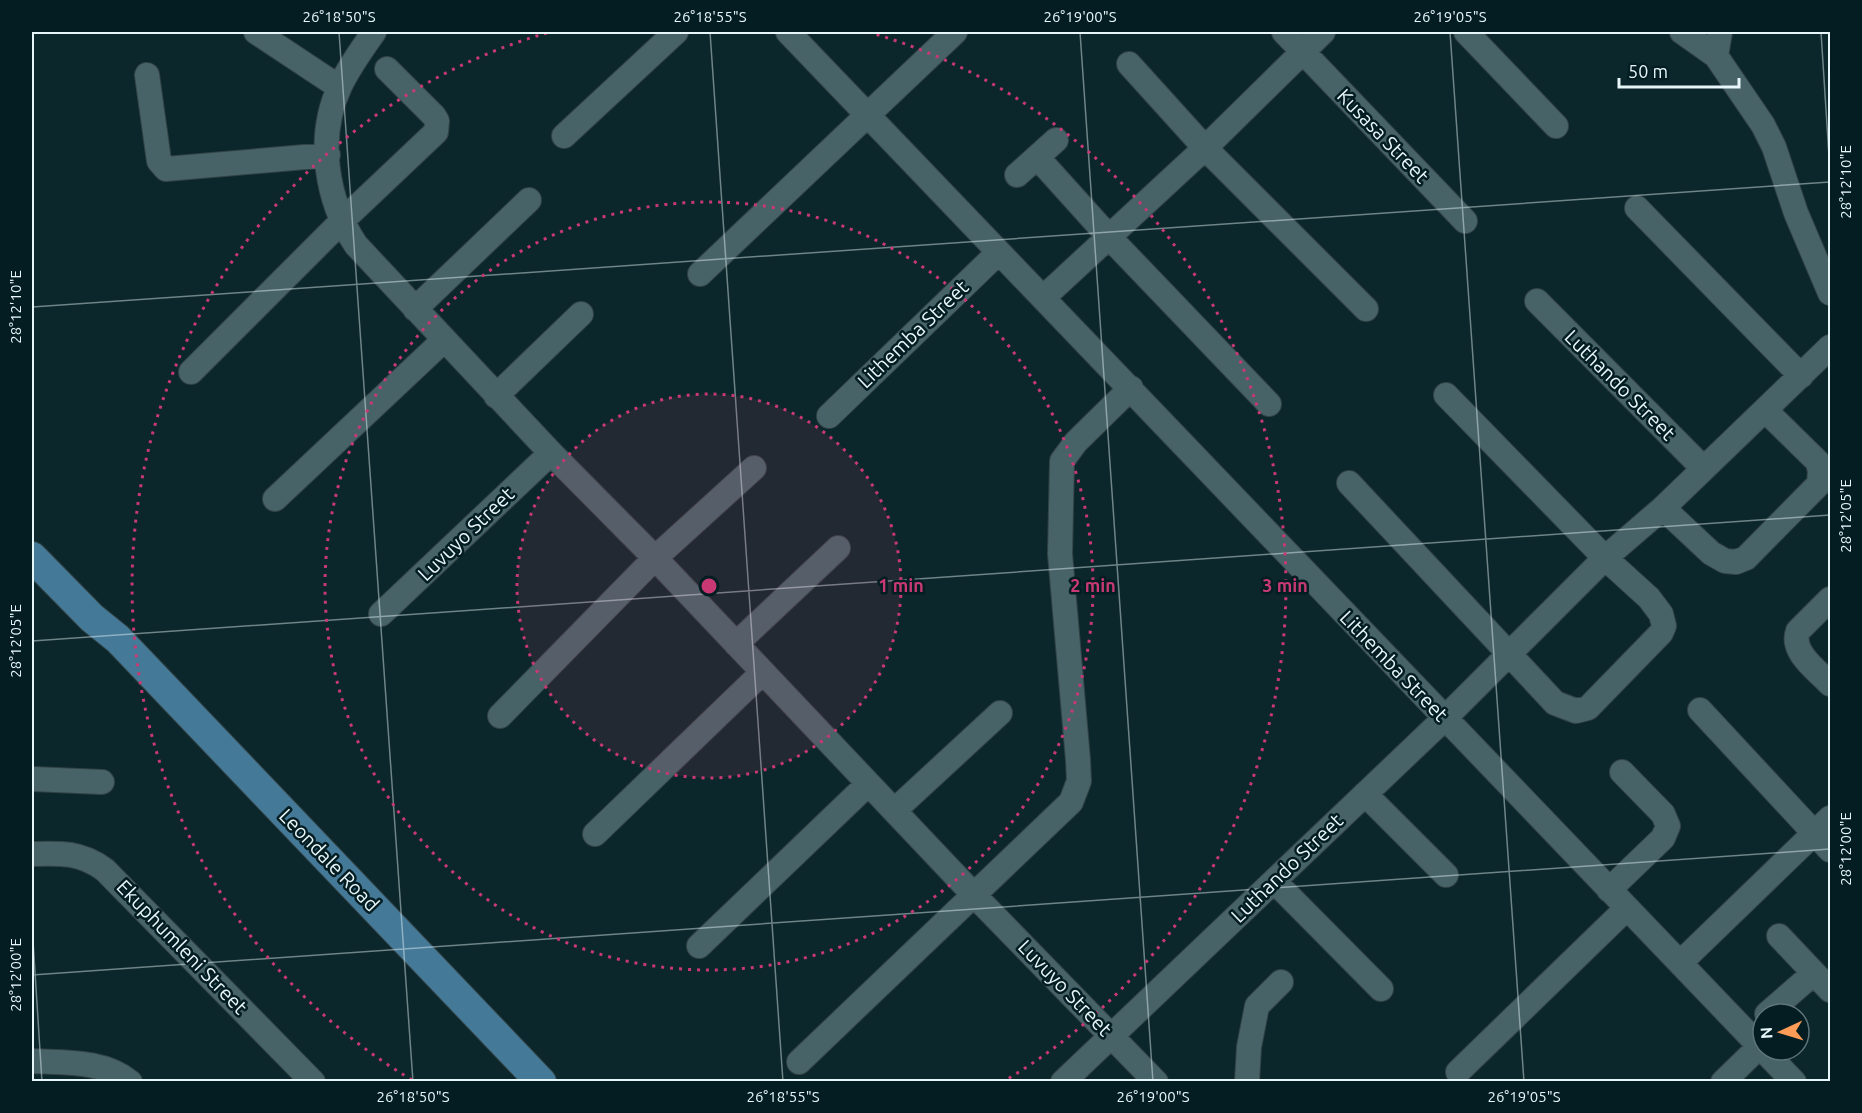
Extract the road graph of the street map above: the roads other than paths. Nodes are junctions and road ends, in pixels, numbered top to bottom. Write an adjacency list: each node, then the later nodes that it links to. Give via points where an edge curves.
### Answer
1 (256, 32): 16 (street)
2 (374, 32): 16 (street, Luvuyo Street)
3 (676, 32): 19 (street)
4 (788, 32): 17 (street, Lithemba Street)
5 (955, 32): 17 (street)
6 (1284, 32): 11 (street, Kusasa Street)
7 (1323, 32): 11 (street)
8 (1466, 32): 18 (street)
9 (1682, 32): 12 (street)
10 (1719, 32): 12 (street)
11 (1302, 52): 21 (street); 28 (street, Kusasa Street)
12 (1716, 56): 32 (street, via 1774,147 1796,213)
13 (1129, 64): 21 (street)
14 (387, 69): 27 (street, via 434,116 436,132)
15 (147, 75): 22 (street, via 159,161 166,169)
16 (339, 87): 22 (street, Luvuyo Street, via 329,129)
17 (867, 115): 30 (street, Lithemba Street); 31 (street)
18 (1556, 126)
19 (564, 136)
20 (1056, 140): 23 (street)
21 (1205, 148): 29 (street); 36 (street)
22 (328, 156): 27 (street, Luvuyo Street, via 329,183)
23 (1037, 157): 24 (street); 29 (street)
24 (1017, 175)
25 (528, 200): 35 (street)
26 (1637, 208): 41 (street)
27 (342, 221): 35 (street, Luvuyo Street, via 362,254); 40 (street)
28 (1465, 221)
29 (1110, 238): 33 (street); 45 (street)
30 (998, 253): 33 (street, Lithemba Street); 47 (street, Lithemba Street)
31 (700, 274)
32 (1830, 293)
33 (1044, 297): 42 (street, Lithemba Street)
34 (1537, 301): 50 (street, Luthando Street)
35 (415, 309): 38 (street, Luvuyo Street)
36 (1366, 309)
37 (581, 314): 44 (street)
38 (444, 340): 44 (street, Luvuyo Street); 52 (street)
39 (1830, 347): 41 (street, Luthando Street)
40 (191, 372)
41 (1801, 376): 46 (street, Luthando Street)
42 (1131, 388): 69 (street, Lithemba Street); 82 (street, via 1076,441 1062,461 1060,554 1079,781 1071,802)
43 (1446, 395): 58 (street)
44 (496, 396): 48 (street, Luvuyo Street)
45 (1269, 404)
46 (1766, 410): 50 (street, Luthando Street); 53 (street, via 1818,462 1819,484 1746,558 1725,561 1718,557)
47 (829, 416)
48 (551, 453): 57 (street, Luvuyo Street); 60 (street, Luvuyo Street)
49 (754, 468): 57 (street)
50 (1703, 468): 53 (street, Luthando Street)
51 (1349, 483): 63 (street)
52 (275, 499)
53 (1664, 508): 58 (street, Luthando Street)
54 (32, 535): 61 (main road, Leondale Road)
55 (838, 548): 62 (street)
56 (32, 557): 61 (main road, Leondale Road)
57 (655, 558): 62 (street, Luvuyo Street); 68 (street)
58 (1605, 558): 63 (street, Luthando Street); 63 (street, via 1661,614 1664,626 1648,649 1588,708 1576,711 1555,703)
59 (1830, 598): 65 (street, via 1798,631 1796,642 1799,652)
60 (381, 614)
61 (118, 639): 101 (main road, Leondale Road)
62 (736, 644): 64 (street, Luvuyo Street)
63 (1510, 654): 69 (street, Luthando Street)
64 (762, 672): 73 (street, Luvuyo Street); 76 (street)
65 (1830, 684)
66 (1700, 710): 77 (street)
67 (1000, 713): 75 (street)
68 (500, 716)
69 (1444, 718): 74 (street, Luthando Street); 81 (street, Lithemba Street)
70 (1622, 772): 81 (street, via 1663,814 1668,826 1663,838)
71 (32, 779): 72 (street)
72 (102, 782)
73 (868, 784): 75 (street, Luvuyo Street); 85 (street)
74 (1365, 794): 79 (street); 80 (street, Luthando Street)
75 (895, 810): 82 (street, Luvuyo Street)
76 (595, 834)
77 (1825, 834): 86 (street)
78 (32, 854): 100 (street, Ekuphumleni Street, via 74,854 105,870)
79 (1446, 875)
80 (1274, 881): 89 (street); 93 (street, Luthando Street)
81 (1609, 890): 83 (street, Lithemba Street)
82 (973, 894): 93 (street, Luvuyo Street); 96 (street)
83 (1627, 908): 86 (street, Lithemba Street); 98 (street)
84 (1779, 936): 87 (street)
85 (699, 946)
86 (1680, 963): 92 (street, Lithemba Street)
87 (1814, 973): 90 (street); 91 (street)
88 (1281, 982): 104 (street, via 1257,1006)
89 (1381, 989)
90 (1830, 990)
91 (1781, 1002)
92 (1751, 1027)
93 (1111, 1035): 102 (street, Luthando Street); 103 (street, Luvuyo Street)
94 (1751, 1040): 105 (street)
95 (32, 1061): 99 (street, via 101,1066)
96 (799, 1062)
97 (1779, 1062): 106 (street, Lithemba Street)
98 (1458, 1072)
99 (130, 1082)
100 (313, 1082)
101 (541, 1082)
102 (1063, 1082)
103 (1156, 1082)
104 (1247, 1082)
105 (1723, 1082)
106 (1794, 1082)

